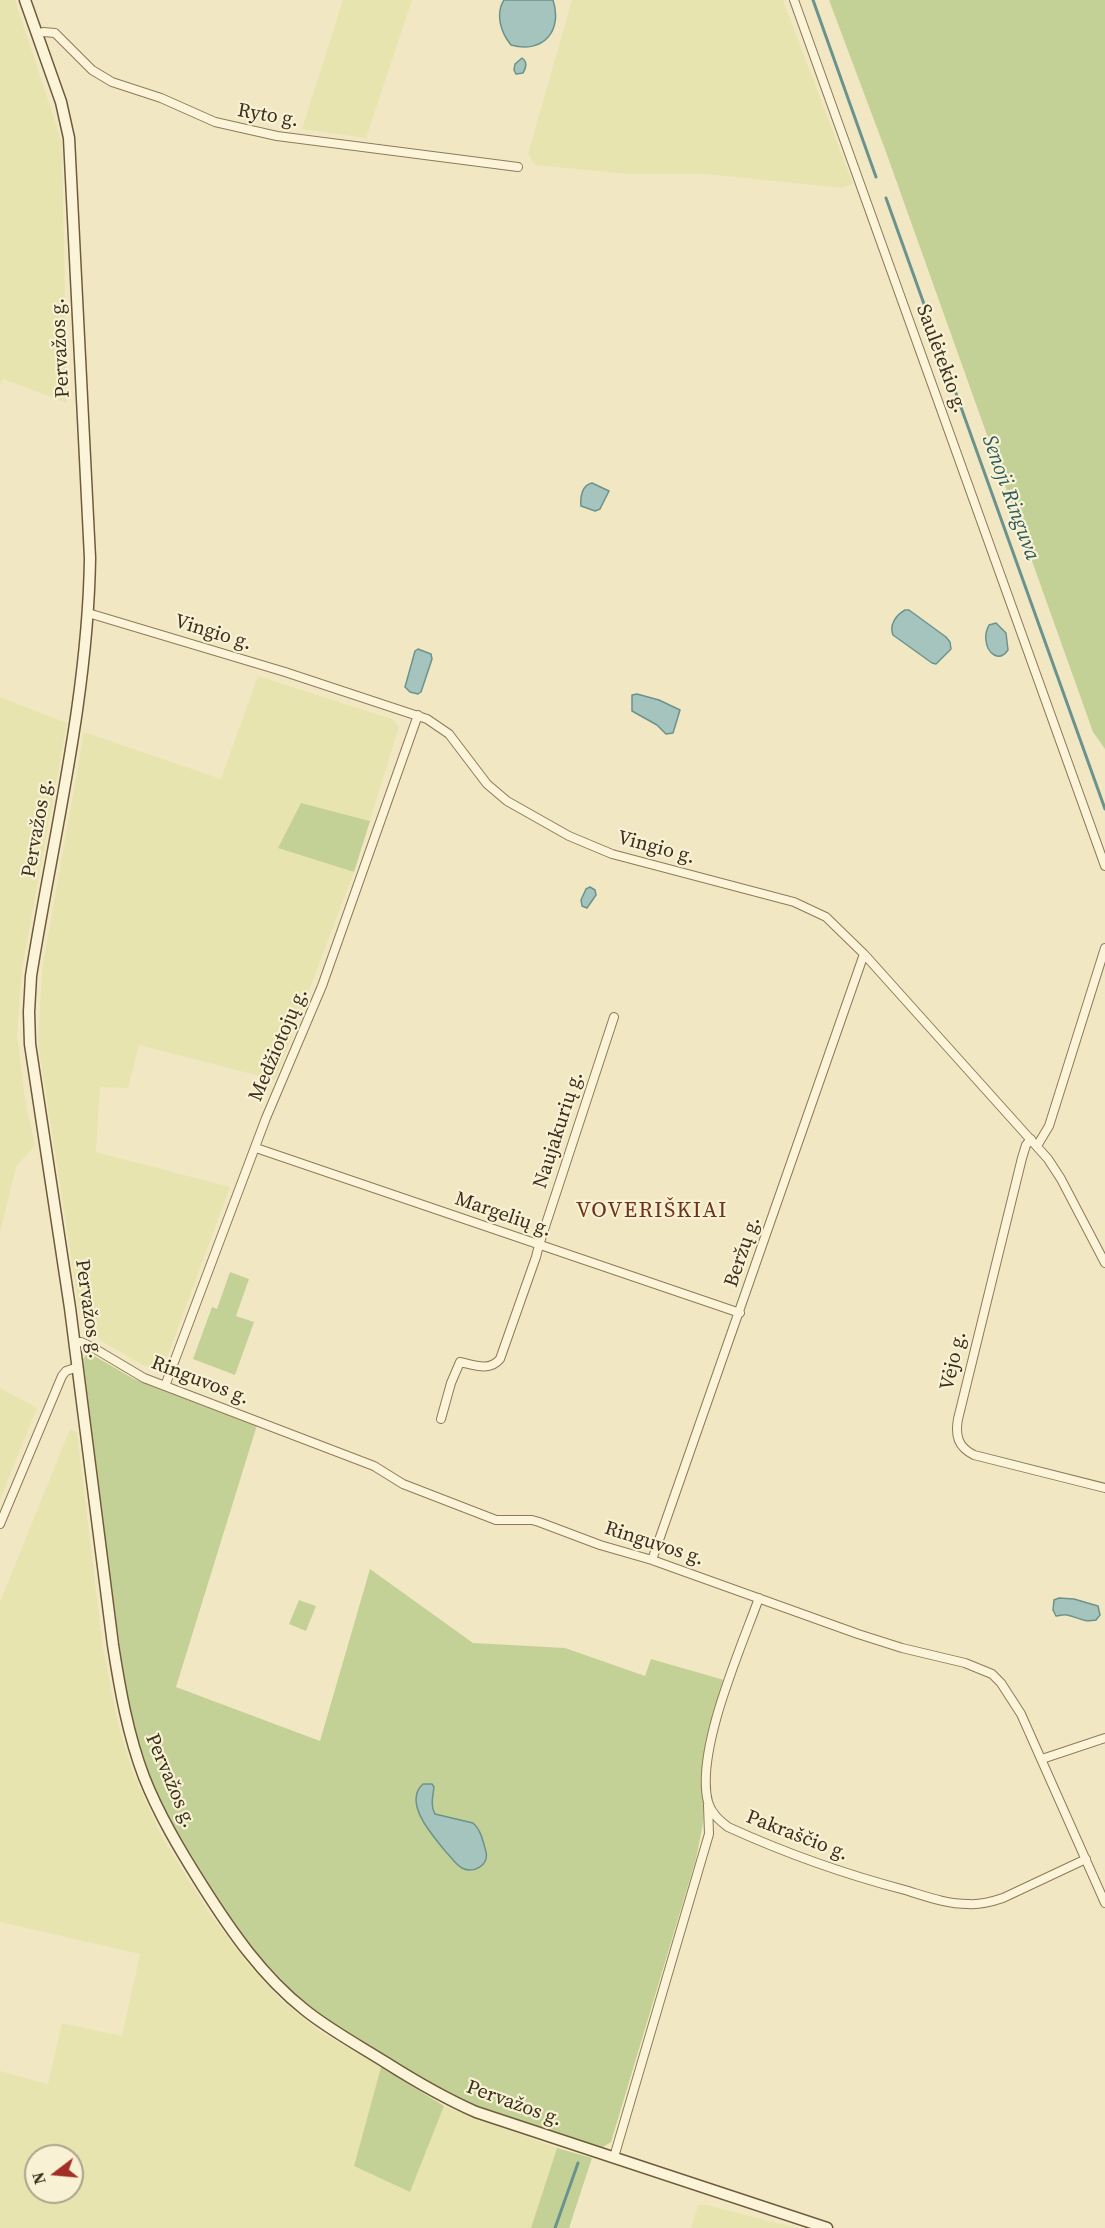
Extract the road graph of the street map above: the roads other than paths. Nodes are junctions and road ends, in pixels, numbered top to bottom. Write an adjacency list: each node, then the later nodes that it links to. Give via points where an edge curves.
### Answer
1 (25, 0): 3 (main road, Pervažos g.)
2 (794, 0): 7 (street, Saulėtekio g.)
3 (37, 34): 4 (street, Ryto g., via 55,33 92,70 112,82 216,122 277,136); 5 (main road, Pervažos g., via 61,102 70,154 89,520)
4 (518, 167)
5 (88, 613): 6 (street, Vingio g.); 16 (main road, Pervažos g., via 74,729 37,939 29,1012 35,1084)
6 (418, 715): 9 (street, Vingio g., via 449,734 487,784 531,816 612,854 794,902 826,917); 12 (street, Medžiotojų g., via 322,986)
7 (1105, 866)
8 (1105, 948): 11 (street, via 1049,1126)
9 (864, 954): 11 (street, Vingio g.); 15 (street, Beržų g.)
10 (614, 1017): 13 (street, Naujakurių g.)
11 (1034, 1143): 14 (street, Vingio g., via 1061,1179); 20 (street, Vėjo g., via 1026,1145 1022,1158 985,1302 957,1438 974,1455)
12 (256, 1148): 13 (street, Margelių g.); 18 (street, Medžiotojų g.)
13 (538, 1245): 15 (street, Margelių g.); 19 (street, Naujakurių g., via 500,1359 487,1367 460,1362)
14 (1105, 1263)
15 (740, 1313): 22 (street, Beržų g.)
16 (74, 1342): 17 (main road, Pervažos g.); 18 (street, Ringuvos g., via 87,1344 126,1369)
17 (78, 1367): 21 (street, via 62,1376); 31 (main road, Pervažos g., via 112,1645 130,1733 161,1814 220,1914 265,1972 305,2010 421,2085 477,2112)
18 (165, 1386): 22 (street, Ringuvos g., via 374,1466 403,1484 480,1514 506,1521 532,1520)
19 (441, 1419)
20 (1105, 1488)
21 (0, 1524)
22 (652, 1560): 23 (street, Ringuvos g.)
23 (759, 1598): 25 (street, Ringuvos g., via 858,1634 981,1668 1011,1696); 26 (street, via 711,1738 706,1773)
24 (1105, 1738): 25 (street)
25 (1042, 1759): 29 (street, Ringuvos g.)
26 (708, 1803): 27 (street, Pakraščio g.); 28 (street)
27 (728, 1827): 28 (street); 29 (street, Pakraščio g., via 797,1857 881,1884 964,1904 1004,1898)
28 (709, 1834): 31 (street)
29 (1086, 1859): 30 (street, Ringuvos g.)
30 (1105, 1903)
31 (614, 2157): 32 (main road, Pervažos g.)
32 (827, 2228)

